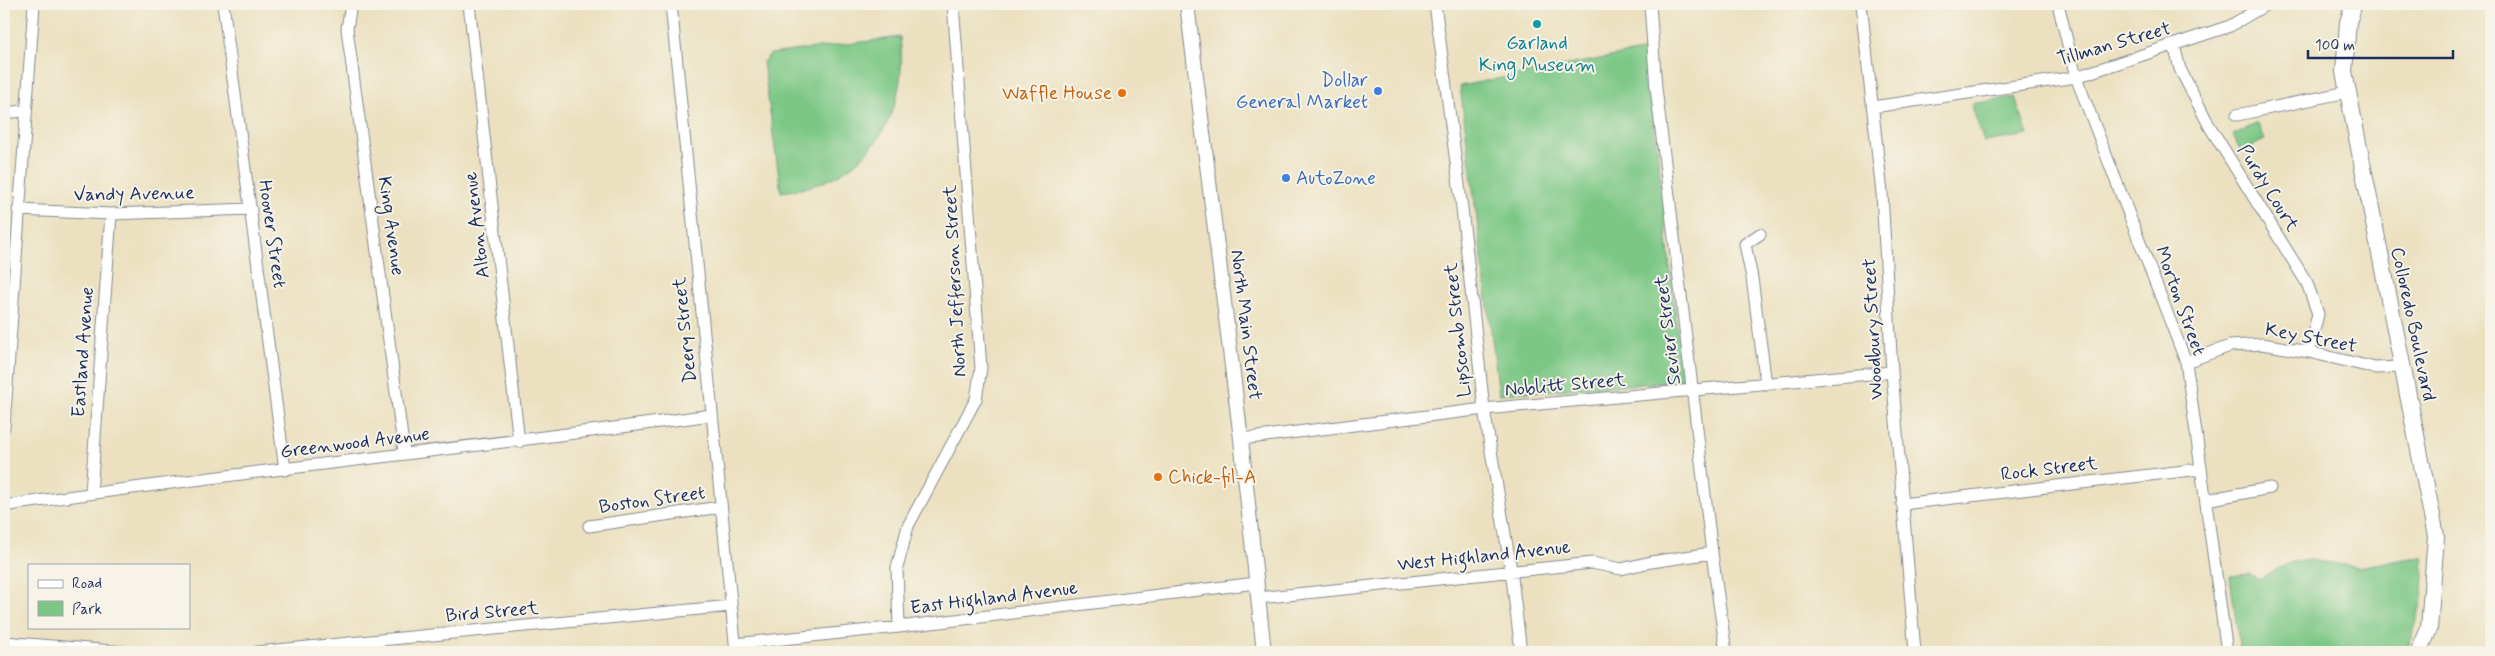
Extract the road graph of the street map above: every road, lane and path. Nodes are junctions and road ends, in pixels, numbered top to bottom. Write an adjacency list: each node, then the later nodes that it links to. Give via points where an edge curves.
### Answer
1 (34, 4): 18 (street)
2 (223, 4): 21 (street, Hoover Street)
3 (351, 4): 36 (street, King Avenue, via 347,29)
4 (470, 4): 35 (street, Alton Avenue)
5 (671, 4): 32 (street, Deery Street)
6 (953, 4): 51 (street, North Jefferson Street, via 981,368 976,399 908,526 897,568)
7 (1187, 4): 34 (main road, North Main Street)
8 (1435, 4): 31 (street, Lipscomb Street)
9 (1650, 4): 30 (street, Sevier Street, via 1656,88)
10 (1861, 4): 17 (street, Woodbury Street)
11 (2058, 4): 15 (street, Morton Street)
12 (2267, 4): 14 (street, Tillman Street, via 2230,26)
13 (2354, 4): 16 (highway, Colloredo Boulevard, via 2348,22 2344,72)
14 (2174, 46): 15 (street, Tillman Street); 25 (street, Purdy Court, via 2184,77 2210,128 2307,283 2318,314)
15 (2076, 77): 17 (street, Tillman Street); 26 (street, Morton Street)
16 (2347, 92): 20 (street); 27 (highway, Colloredo Boulevard)
17 (1873, 106): 28 (street, Woodbury Street, via 1882,193)
18 (24, 111): 19 (street); 22 (street)
19 (4, 113)
20 (2237, 115)
21 (251, 209): 23 (street, Vandy Avenue); 38 (street, Hoover Street)
22 (18, 210): 23 (street, Vandy Avenue); 33 (street)
23 (111, 214): 40 (street, Eastland Avenue)
24 (1760, 234): 29 (street, via 1745,244)
25 (2309, 352): 26 (street, Key Street, via 2262,344 2230,346); 27 (street, Key Street, via 2375,368)
26 (2186, 362): 37 (street, Morton Street)
27 (2401, 367): 61 (highway, Colloredo Boulevard, via 2436,536 2429,629)
28 (1892, 372): 29 (street, Noblitt Street); 42 (street, Woodbury Street)
29 (1766, 384): 30 (street, Noblitt Street)
30 (1694, 392): 31 (street, Noblitt Street); 46 (street, Sevier Street)
31 (1484, 409): 34 (street, Noblitt Street); 47 (street, Lipscomb Street)
32 (712, 415): 35 (street, Greenwood Avenue); 44 (street, Deery Street)
33 (4, 427)
34 (1241, 439): 48 (main road, North Main Street)
35 (519, 442): 36 (street, Greenwood Avenue)
36 (404, 452): 38 (street, Greenwood Avenue)
37 (2201, 469): 41 (street, Morton Street); 42 (street, Rock Street)
38 (285, 470): 40 (street, Greenwood Avenue)
39 (2270, 488): 41 (street)
40 (91, 493): 43 (street, Greenwood Avenue)
41 (2206, 500): 60 (street, Morton Street)
42 (1902, 504): 59 (street, Woodbury Street)
43 (4, 506)
44 (720, 507): 45 (street, Boston Street); 50 (street, Deery Street)
45 (589, 526)
46 (1712, 553): 47 (street, West Highland Avenue, via 1621,569 1592,562); 58 (street, Sevier Street)
47 (1511, 570): 49 (street, West Highland Avenue); 57 (street, Lipscomb Street)
48 (1256, 583): 49 (main road, North Main Street); 51 (street, East Highland Avenue)
49 (1258, 598): 56 (main road, North Main Street)
50 (731, 606): 53 (street, Deery Street); 55 (street, Bird Street)
51 (900, 627): 53 (street, East Highland Avenue)
52 (4, 642): 54 (street)
53 (736, 648)
54 (124, 652)
55 (257, 652)
56 (1264, 652)
57 (1521, 652)
58 (1726, 652)
59 (1915, 652)
60 (2226, 652)
61 (2419, 652)

